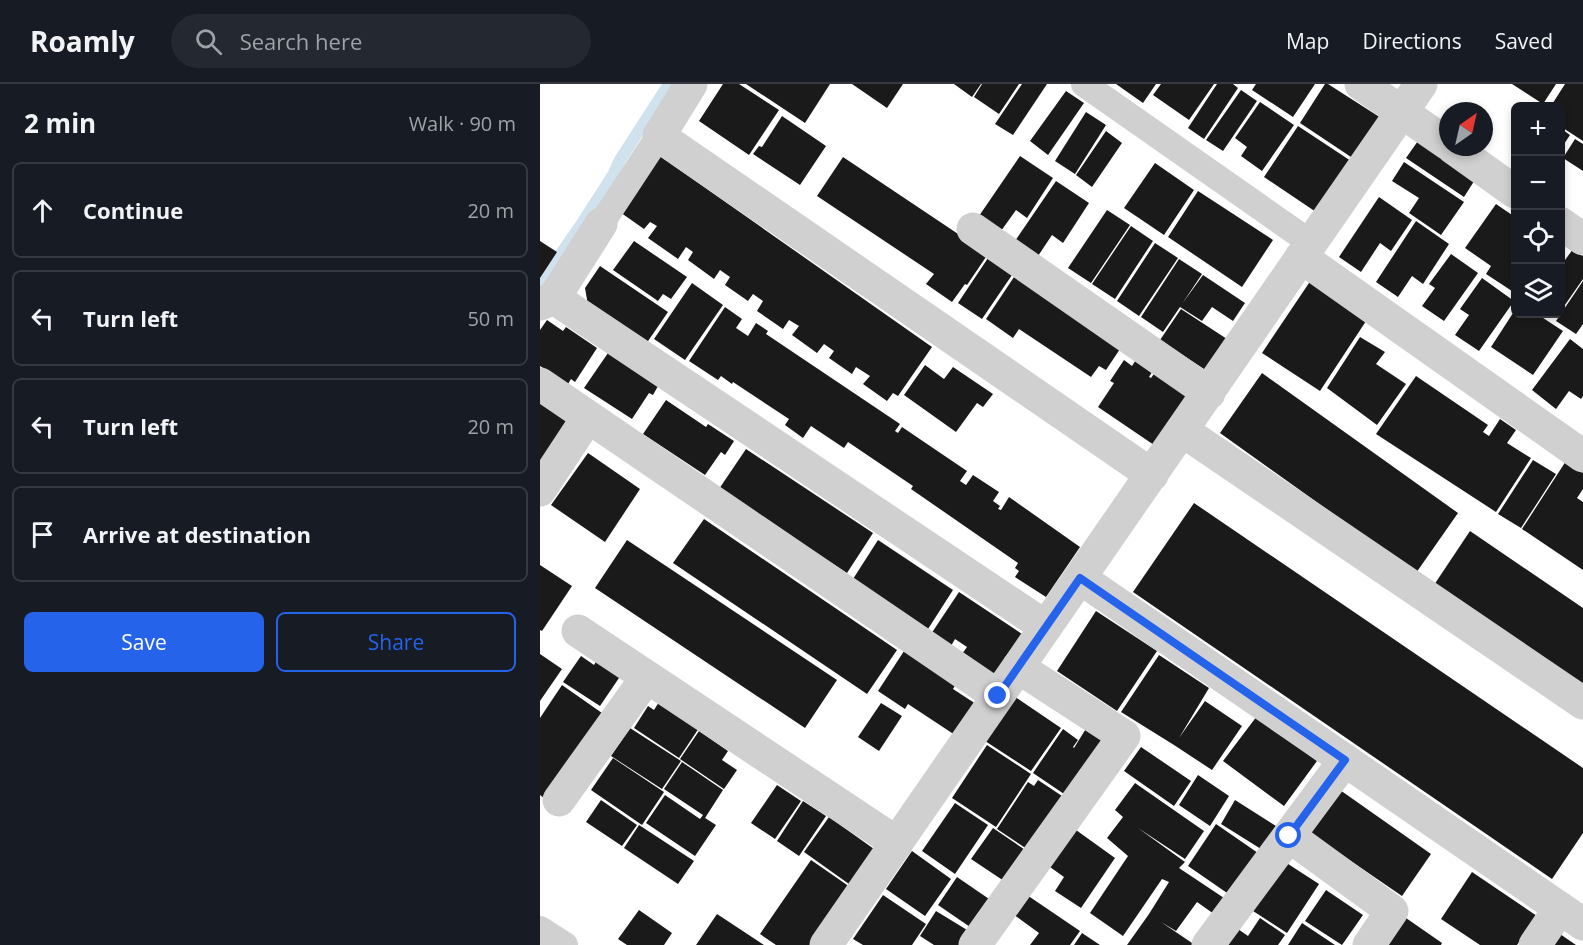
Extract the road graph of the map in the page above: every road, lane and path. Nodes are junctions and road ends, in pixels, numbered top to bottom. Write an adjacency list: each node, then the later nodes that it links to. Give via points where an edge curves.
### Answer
1 (691, 84): 6 (street)
2 (1084, 84): 14 (lane)
3 (1361, 84): 5 (street)
4 (1421, 84): 5 (street)
5 (1401, 112): 7 (street); 14 (street)
6 (659, 136): 10 (lane); 21 (street)
7 (1439, 138)
8 (1465, 156): 9 (street)
9 (1511, 189)
10 (601, 224): 15 (street)
11 (1565, 226): 13 (street)
12 (973, 229): 17 (street)
13 (1583, 239)
14 (1306, 250): 17 (street); 20 (street)
15 (547, 301): 24 (street)
16 (540, 384): 18 (street)
17 (1209, 393): 19 (street)
18 (588, 417): 22 (street); 28 (street)
19 (1183, 430): 21 (street); 29 (street)
20 (1583, 456)
21 (1152, 475): 23 (street)
22 (540, 490)
23 (1080, 578): 24 (street); 30 (street)
24 (1046, 627): 26 (street)
25 (578, 631): 27 (street)
26 (1018, 667): 28 (street); 38 (street, via 1124,736)
27 (647, 676): 31 (street); 33 (street)
28 (998, 696): 33 (street)
29 (1583, 703)
30 (1345, 760): 32 (street); 34 (street)
31 (559, 800)
32 (1289, 836): 39 (street); 40 (street, via 1392,911)
33 (897, 843): 36 (street)
34 (1571, 916): 41 (street)
35 (540, 928): 37 (lane)
36 (830, 944)
37 (565, 945)
38 (975, 945)
39 (1208, 945)
40 (1369, 945)
41 (1535, 945)

